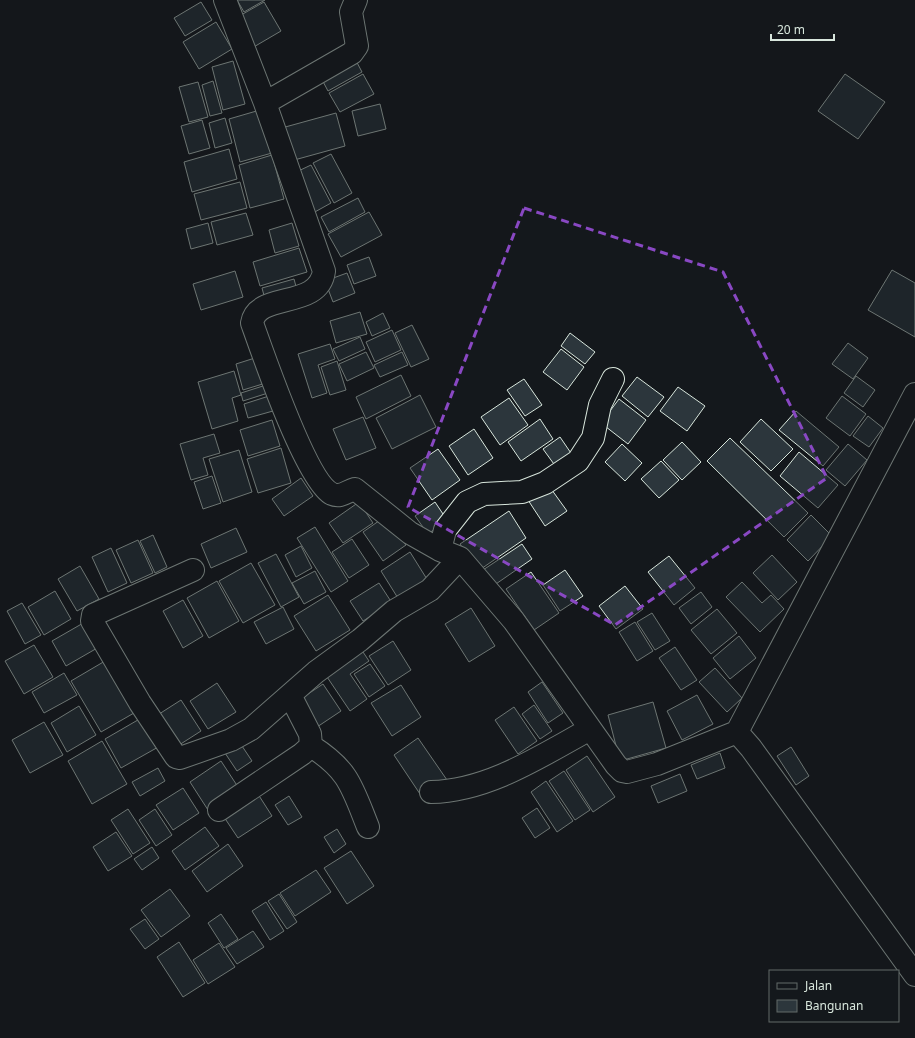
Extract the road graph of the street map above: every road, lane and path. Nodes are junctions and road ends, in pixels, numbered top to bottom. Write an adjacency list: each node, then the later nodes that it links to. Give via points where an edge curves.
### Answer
1 (225, 0): 3 (street)
2 (356, 0): 3 (street, via 351,12 357,46 352,53)
3 (265, 103): 6 (street, via 324,271 319,284 306,294 261,308 254,314 252,323 303,455 319,482 332,494 337,496 355,489 410,533)
4 (613, 379): 6 (street, via 600,405 593,438 578,461 545,483 522,492 484,494 468,502 445,530)
5 (915, 394): 11 (street)
6 (440, 550): 7 (street)
7 (460, 558): 9 (street, via 430,590 394,611); 10 (street, via 514,621)
8 (193, 570): 9 (street, via 93,615 92,621 140,704 176,757 184,757 242,734)
9 (290, 695): 12 (street, via 310,734)
10 (590, 729): 11 (street, via 616,765 625,772 664,761); 13 (street, via 506,773 478,784)
11 (737, 732): 16 (street)
12 (311, 746): 14 (street); 15 (street, via 329,757 350,782)
13 (431, 792)
14 (219, 810)
15 (368, 827)
16 (915, 975)

